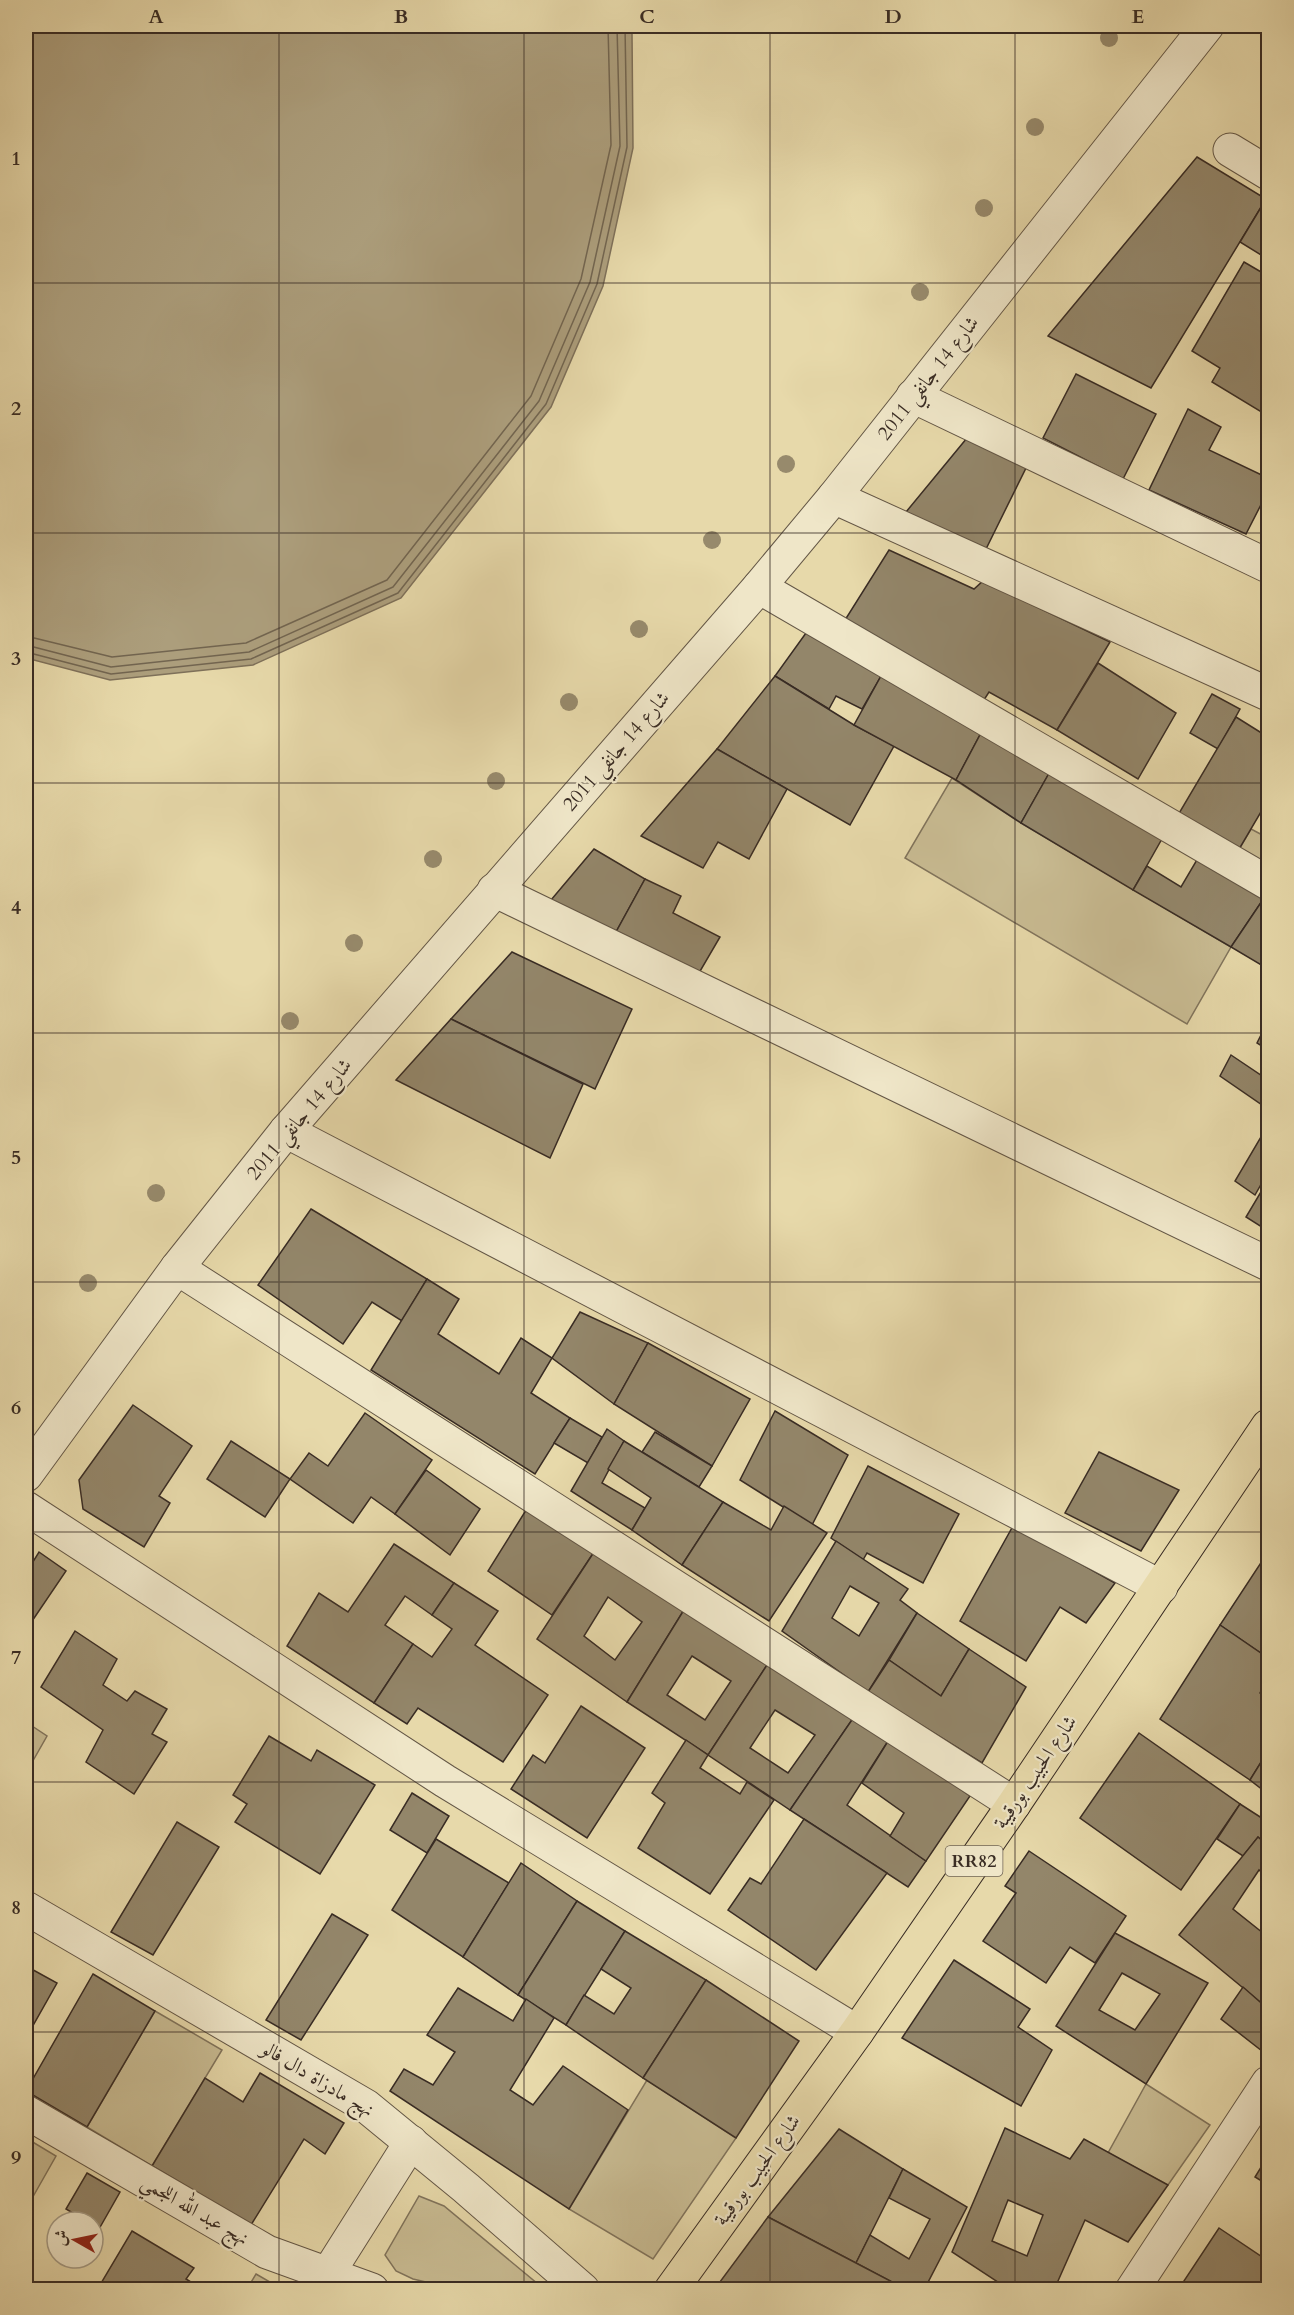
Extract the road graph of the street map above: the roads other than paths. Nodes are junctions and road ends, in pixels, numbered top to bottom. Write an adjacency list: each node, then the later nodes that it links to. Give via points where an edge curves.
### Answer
1 (1207, 26): 4 (street, شارع 14 جانفي 2011)
2 (1230, 150): 3 (street)
3 (1269, 173)
4 (913, 396): 5 (street, شارع 14 جانفي 2011); 6 (street)
5 (834, 497): 7 (street, شارع 14 جانفي 2011); 8 (street)
6 (1269, 566)
7 (759, 587): 9 (street); 10 (street, شارع 14 جانفي 2011)
8 (1269, 694)
9 (1269, 883)
10 (494, 890): 11 (street, شارع 14 جانفي 2011); 12 (street)
11 (286, 1131): 13 (street, شارع 14 جانفي 2011); 17 (street)
12 (1269, 1264)
13 (177, 1268): 15 (street, شارع 14 جانفي 2011); 18 (street)
14 (1263, 1445): 17 (main road, شارع الحبيب بورقيبة / RR82)
15 (26, 1475)
16 (26, 1508): 20 (street, via 445,1781)
17 (1161, 1587): 18 (main road, شارع الحبيب بورقيبة / RR82)
18 (1014, 1804): 20 (main road, شارع الحبيب بورقيبة / RR82)
19 (26, 1908): 23 (street, نهج مادزاة دال فالو, via 366,2106)
20 (856, 2032): 27 (main road, شارع الحبيب بورقيبة / RR82)
21 (1269, 2083): 28 (street)
22 (26, 2112): 24 (street, نهج عبد الله اللجمي, via 267,2252)
23 (411, 2142): 24 (street); 26 (street, نهج مادزاة دال فالو)
24 (327, 2275): 25 (street, نهج عبد الله اللجمي)
25 (372, 2289)
26 (583, 2289)
27 (671, 2289)
28 (1132, 2289)

